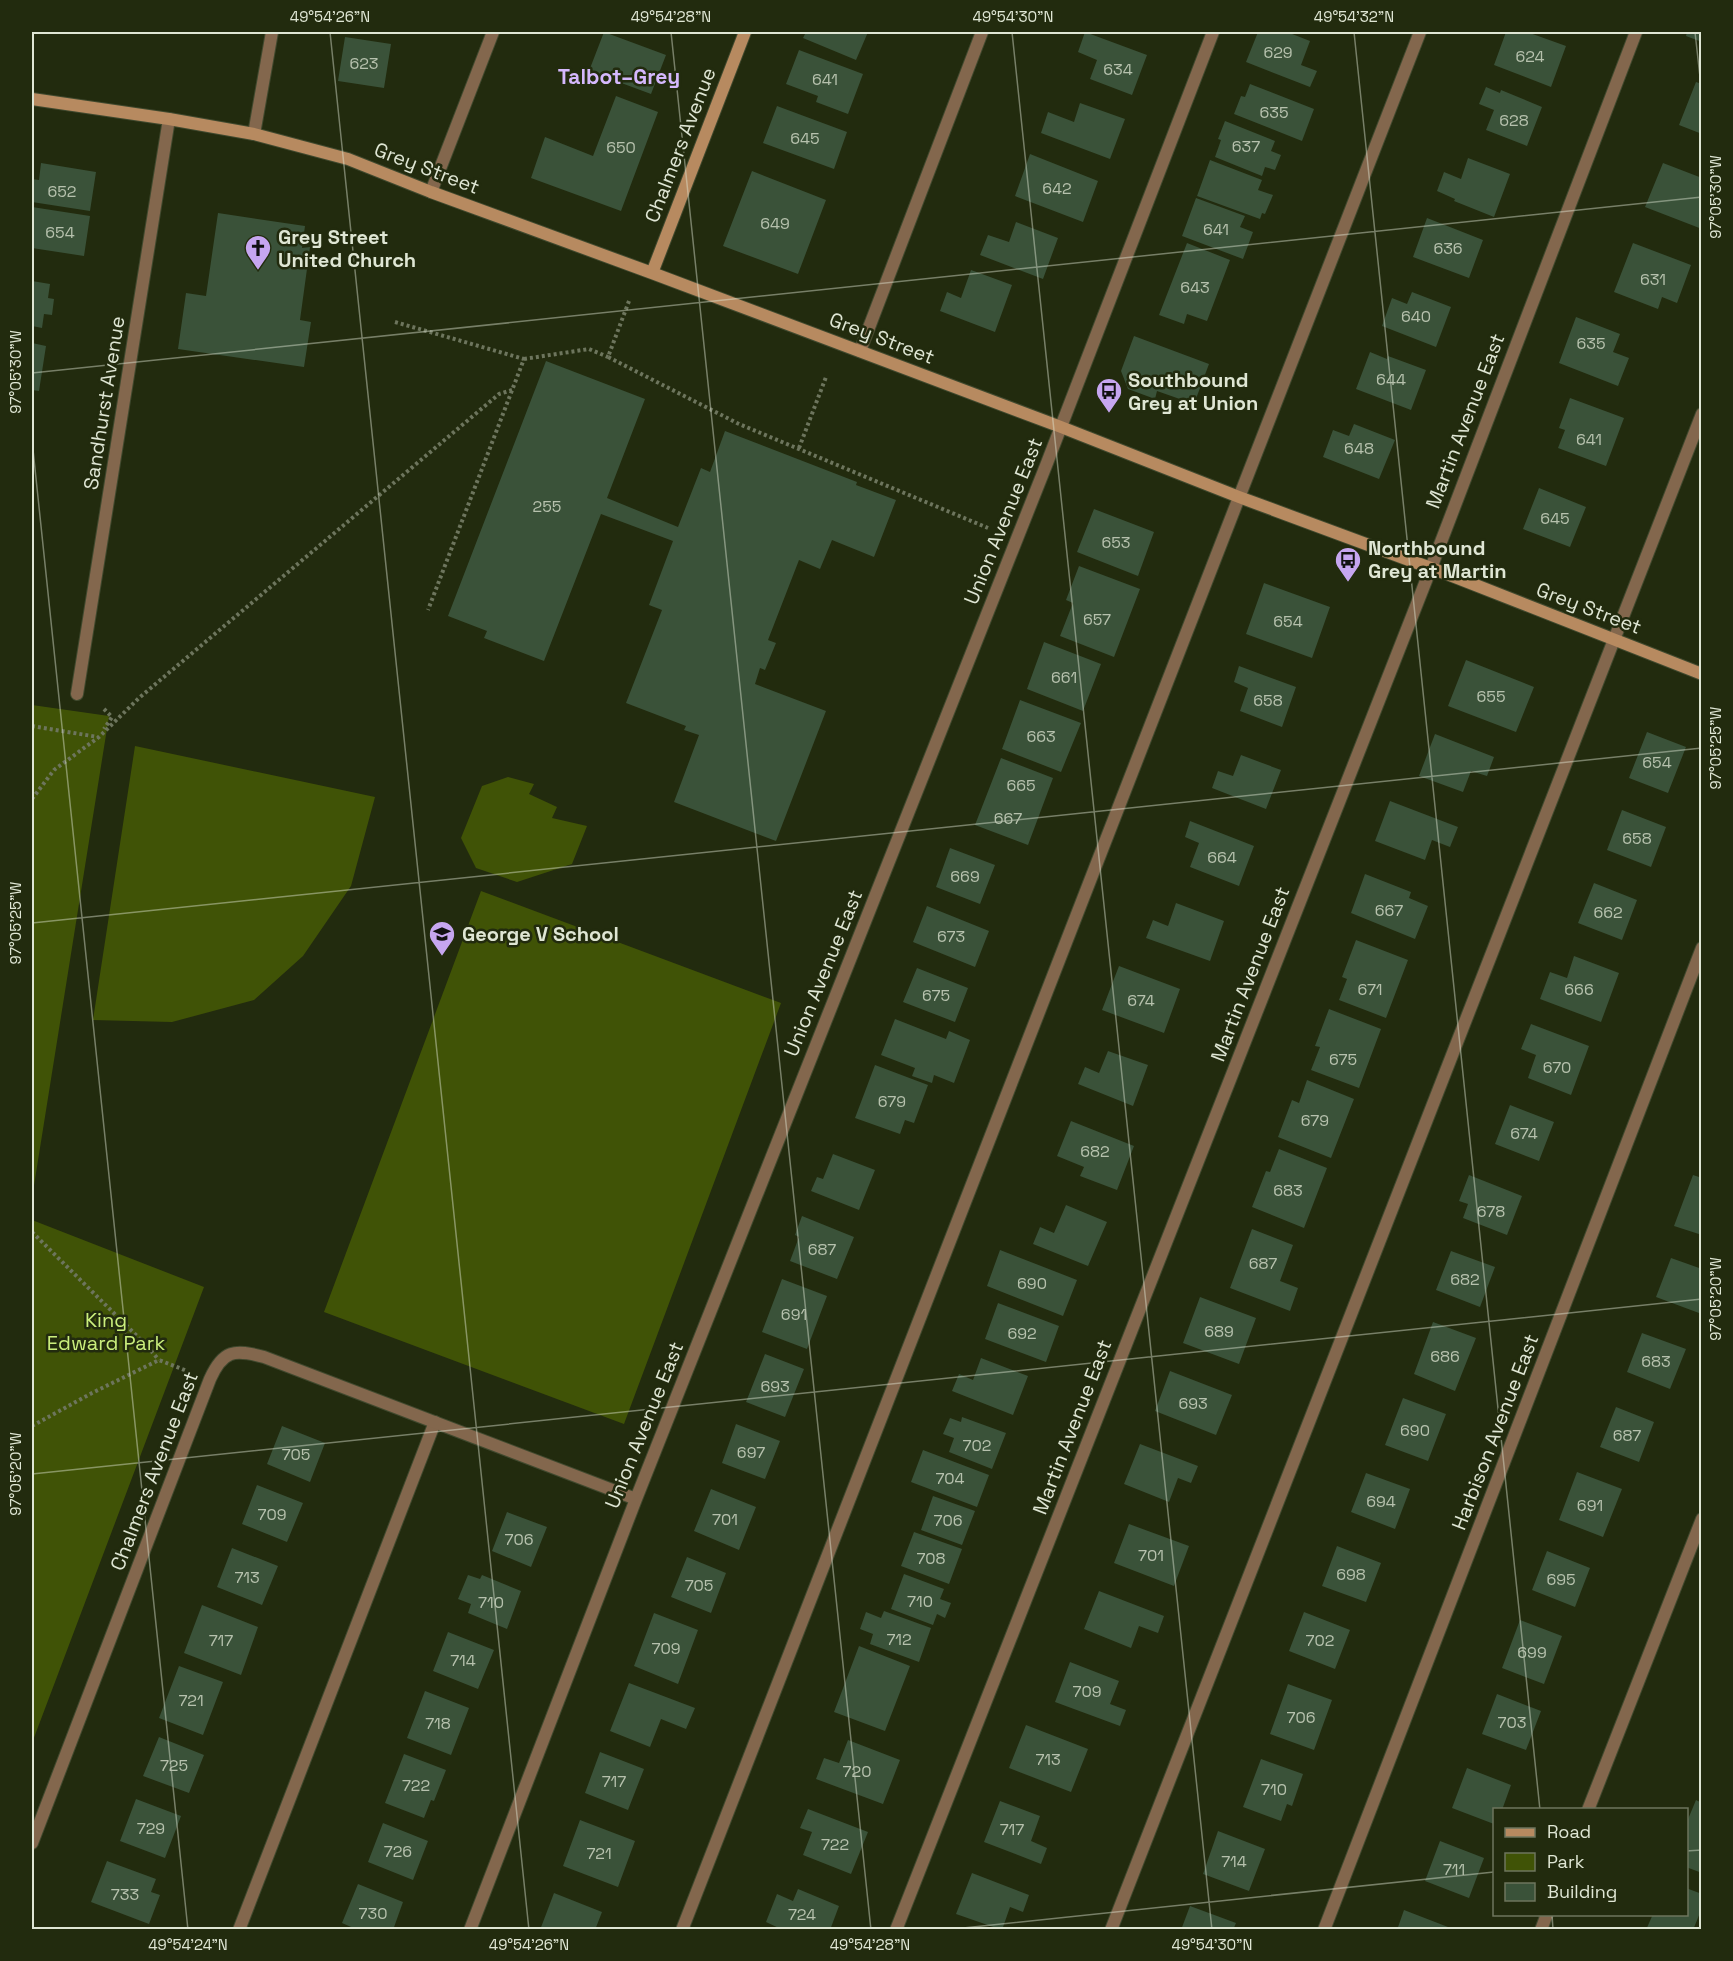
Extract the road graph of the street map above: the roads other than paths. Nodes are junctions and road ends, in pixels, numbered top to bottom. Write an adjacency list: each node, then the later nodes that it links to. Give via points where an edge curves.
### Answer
1 (272, 32): 10 (street)
2 (493, 32): 11 (street)
3 (745, 32): 12 (street, Chalmers Avenue)
4 (982, 32): 13 (street)
5 (1213, 32): 15 (street, Union Avenue East)
6 (1420, 32): 16 (street)
7 (1636, 32): 17 (street, Martin Avenue East)
8 (32, 99): 9 (street, Grey Street)
9 (169, 119): 10 (street, Grey Street); 20 (street, Sandhurst Avenue)
10 (254, 134): 11 (street, Grey Street, via 348,159)
11 (431, 192): 12 (street, Grey Street)
12 (652, 273): 13 (street, Grey Street)
13 (860, 351): 15 (street, Grey Street)
14 (1701, 414): 18 (street)
15 (1061, 427): 16 (street, Grey Street); 23 (street, Union Avenue East)
16 (1239, 496): 17 (street, Grey Street); 29 (street)
17 (1431, 568): 18 (street, Grey Street); 30 (street, Martin Avenue East)
18 (1615, 638): 19 (street, Grey Street); 31 (street)
19 (1701, 674)
20 (78, 694)
21 (1701, 948): 32 (street, Harbison Avenue East)
22 (435, 1422): 23 (street, Chalmers Avenue East); 26 (street, Chalmers Avenue East, via 251,1353 233,1353 218,1362); 27 (street)
23 (636, 1498): 28 (street, Union Avenue East)
24 (1701, 1519): 25 (street)
25 (1588, 1808)
26 (32, 1843)
27 (239, 1929)
28 (470, 1929)
29 (682, 1929)
30 (896, 1929)
31 (1111, 1929)
32 (1324, 1929)

